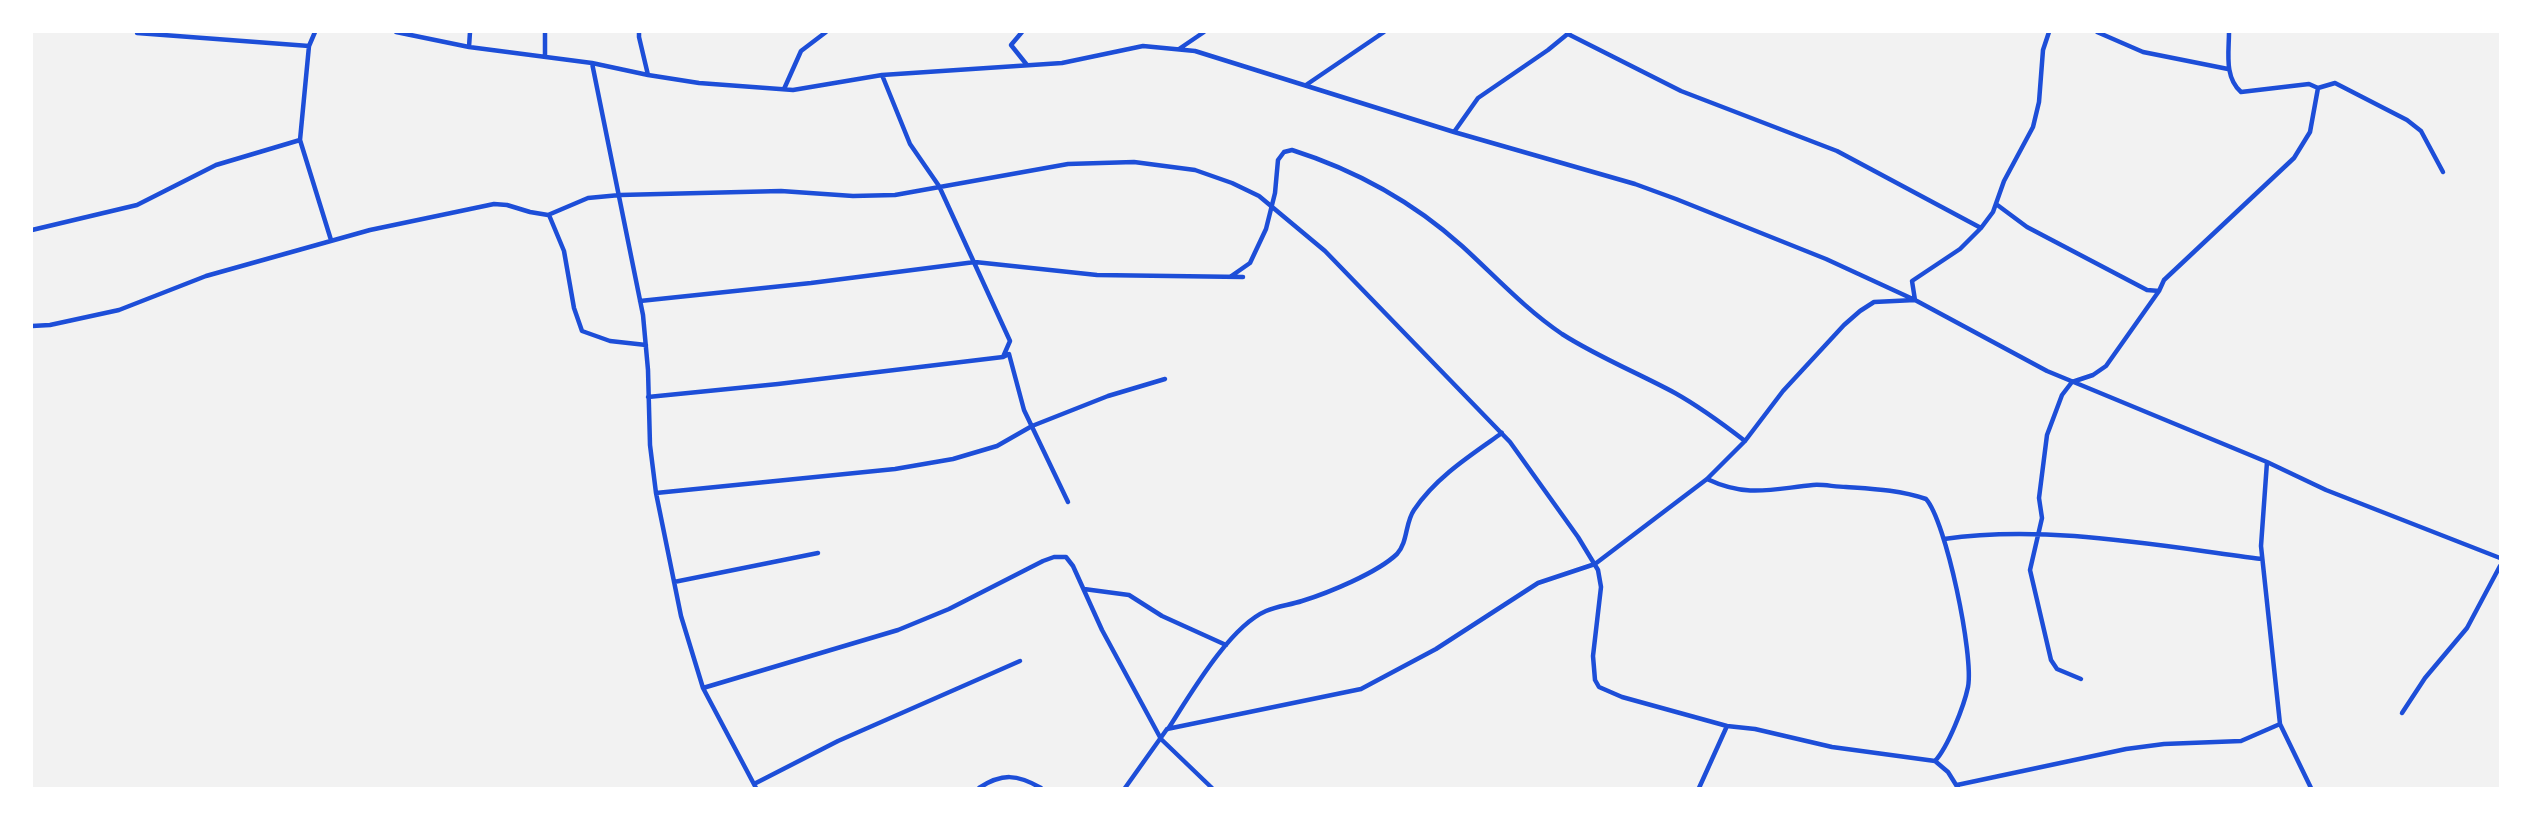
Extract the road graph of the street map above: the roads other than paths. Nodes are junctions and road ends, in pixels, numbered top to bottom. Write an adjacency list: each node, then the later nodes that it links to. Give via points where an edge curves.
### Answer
1 (315, 32): 15 (street)
2 (396, 32): 16 (street)
3 (470, 32): 16 (street)
4 (545, 32): 18 (street)
5 (639, 32): 22 (street)
6 (826, 32): 26 (street, via 801,51)
7 (1022, 32): 20 (street, via 1011,46)
8 (1204, 32): 17 (street)
9 (1384, 32): 24 (street)
10 (2049, 32): 32 (street, via 2033,127)
11 (2097, 32): 21 (street, via 2143,52)
12 (2229, 32): 21 (street)
13 (138, 33): 15 (street)
14 (1569, 33): 27 (street, via 1478,98); 35 (street, via 1681,91 1837,150)
15 (309, 46): 28 (street)
16 (469, 47): 18 (street)
17 (1179, 49): 20 (street, via 1143,46 1062,63); 24 (street)
18 (545, 56): 19 (street)
19 (592, 62): 22 (street); 31 (street)
20 (1028, 65): 23 (street)
21 (2228, 69): 25 (street, via 2241,92 2309,84)
22 (648, 75): 26 (street)
23 (882, 75): 26 (street); 30 (street, via 910,144)
24 (1305, 86): 27 (street)
25 (2318, 88): 29 (street, via 2335,83 2407,120 2421,131); 41 (street, via 2310,131 2294,158 2164,280)
26 (784, 89)
27 (1454, 132): 42 (street, via 1636,184 1826,259)
28 (300, 140): 36 (street, via 216,165 137,205); 37 (street)
29 (2442, 172)
30 (939, 186): 31 (street, via 895,195 781,191); 33 (street, via 1068,164 1134,162 1195,170 1250,190); 38 (street)
31 (620, 195): 34 (street, via 588,198); 43 (street)
32 (1996, 204): 35 (street); 41 (street, via 2027,227 2147,290)
33 (1272, 207): 39 (street, via 1250,263); 51 (street, via 1325,251); 52 (street, via 1278,160 1284,152 1292,150 1346,169 1406,203 1460,244 1524,305 1563,334 1676,393)
34 (548, 215): 37 (street, via 494,204); 45 (street, via 564,251 582,331 610,341)
35 (1981, 228): 42 (street, via 1947,259 1912,281)
36 (32, 230)
37 (331, 240): 44 (street, via 198,278 119,310)
38 (975, 262): 39 (street, via 1097,275); 43 (street); 46 (street, via 1010,341)
39 (1230, 277): 40 (street)
40 (1243, 277)
41 (2159, 291): 48 (street, via 2106,366)
42 (1915, 300): 48 (street); 52 (street, via 1874,302 1860,311 1783,391)
43 (640, 301): 45 (street)
44 (32, 326)
45 (646, 345): 49 (street)
46 (1003, 357): 49 (street); 50 (street, via 1009,354)
47 (1165, 379): 50 (street)
48 (2072, 382): 53 (street); 57 (street, via 2047,436)
49 (648, 397): 55 (street)
50 (1032, 426): 55 (street, via 997,446 953,459); 56 (street)
51 (1502, 433): 62 (street); 66 (street, via 1454,468 1420,501 1396,555 1354,580 1265,611)
52 (1745, 441): 54 (street)
53 (2267, 462): 60 (street, via 2326,490); 61 (street)
54 (1707, 479): 58 (street, via 1744,492 1816,484 1907,492 1930,503); 62 (street)
55 (656, 493): 64 (street)
56 (1068, 502)
57 (2039, 533): 58 (street); 61 (street); 68 (street, via 2030,570 2049,654 2057,668)
58 (1944, 539): 75 (street, via 1962,614 1968,687)
59 (818, 553): 64 (street)
60 (2501, 558)
61 (2262, 559): 71 (street)
62 (1595, 564): 72 (street, via 1601,587 1593,656 1599,687); 73 (street, via 1538,583 1436,649 1361,689)
63 (2501, 566): 70 (street, via 2467,628)
64 (674, 582): 69 (street)
65 (1084, 589): 66 (street, via 1129,595 1162,616); 69 (street, via 1070,560 1054,557 898,630); 74 (street)
66 (1226, 645): 73 (street)
67 (1020, 661): 76 (street, via 838,741)
68 (2081, 679)
69 (703, 688): 76 (street)
70 (2402, 713)
71 (2280, 724): 77 (street, via 2241,741 2126,749); 83 (street)
72 (1727, 726): 75 (street); 82 (street)
73 (1167, 729): 74 (street)
74 (1161, 739): 80 (street); 81 (street)
75 (1936, 761): 77 (street)
76 (755, 786)
77 (1957, 787)
78 (979, 789): 79 (street, via 993,779 1011,777)
79 (1041, 789)
80 (1125, 789)
81 (1212, 789)
82 (1699, 789)
83 (2311, 789)

